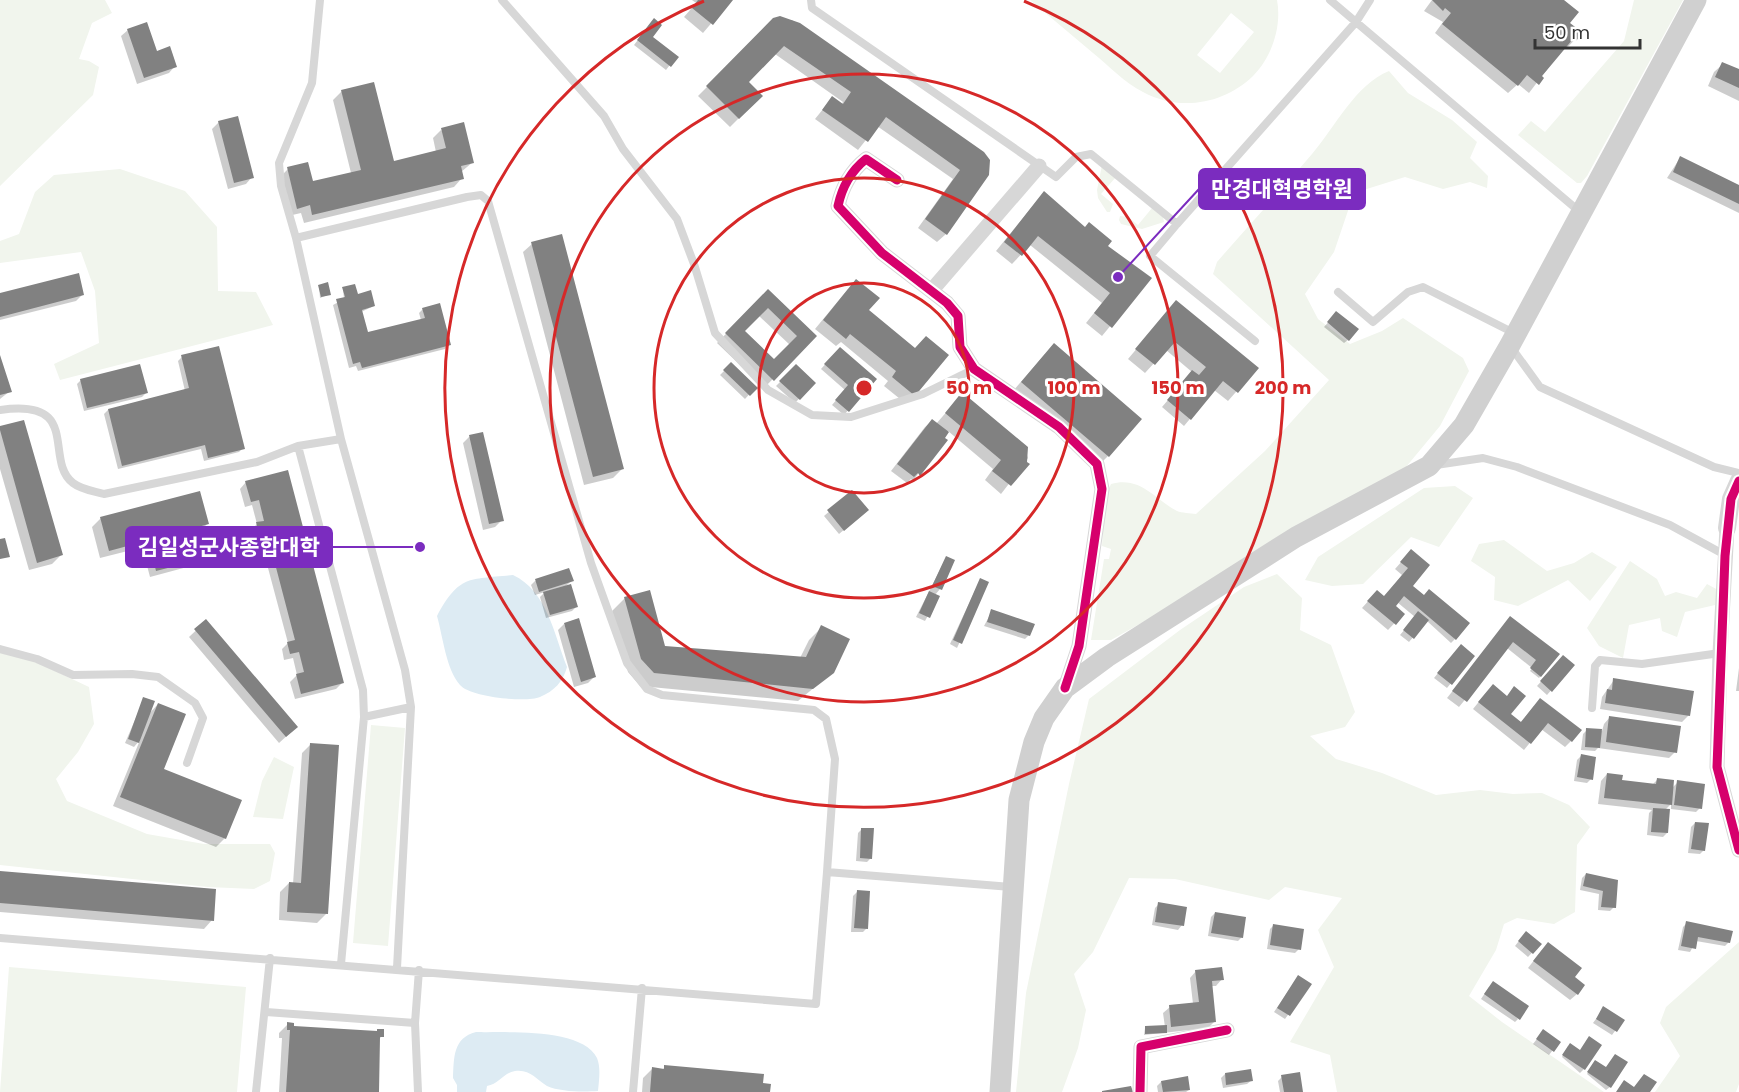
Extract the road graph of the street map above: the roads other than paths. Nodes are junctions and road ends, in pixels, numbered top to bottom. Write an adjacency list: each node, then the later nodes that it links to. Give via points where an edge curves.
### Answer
1 (320, 0): 12 (lane, via 312,83 279,163 281,186)
2 (502, 0): 17 (lane, via 604,116 623,149 676,219 715,333 768,390 812,416 851,417 923,394)
3 (812, 0): 8 (lane, via 812,8)
4 (1330, 0): 7 (lane)
5 (1370, 0): 7 (lane)
6 (1696, 0): 10 (main road)
7 (1356, 22): 10 (lane); 11 (lane)
8 (1039, 166): 11 (lane, via 1056,177 1076,157 1091,154); 13 (street)
9 (897, 180): 13 (street, via 866,159 855,168 838,206 882,253)
10 (1581, 213): 15 (main road)
11 (1177, 224): 16 (lane, via 1149,255)
12 (296, 238): 19 (lane); 34 (lane, via 467,197 481,195 488,201 591,563 627,663 647,689 662,695 814,710 826,719 835,759)
13 (932, 290): 17 (street, via 958,316 960,347)
14 (1338, 292): 15 (lane, via 1372,322 1408,292 1423,287)
15 (1513, 340): 21 (main road, via 1464,425); 22 (lane, via 1540,387 1714,467)
16 (1255, 341)
17 (974, 369): 28 (street, via 1059,427 1097,464 1102,489 1079,646)
18 (0, 410): 20 (lane, via 17,407 39,411 53,423 71,482 104,494 257,462)
19 (341, 440): 20 (lane); 29 (lane, via 405,670)
20 (298, 446): 31 (lane, via 363,690)
21 (1429, 466): 25 (lane, via 1484,458 1517,467 1670,525); 28 (main road, via 1296,537)
22 (1739, 472)
23 (1739, 481): 24 (street, via 1731,499)
24 (1733, 529): 25 (street)
25 (1725, 556): 27 (street)
26 (0, 649): 32 (lane, via 73,675 132,674 158,678 182,692 195,703 203,718)
27 (1720, 653): 30 (lane, via 1642,664 1600,660 1595,666); 33 (street, via 1717,767)
28 (1065, 688): 35 (main road, via 1044,717 1034,742 1019,800)
29 (411, 707): 31 (lane); 39 (lane)
30 (1592, 708)
31 (364, 717): 38 (lane)
32 (187, 764)
33 (1739, 850)
34 (827, 872): 35 (lane); 41 (lane, via 816,1004)
35 (1012, 887): 48 (main road)
36 (0, 938): 37 (lane)
37 (270, 958): 38 (lane); 42 (lane)
38 (341, 964): 39 (lane)
39 (397, 968): 40 (lane)
40 (419, 970): 41 (lane); 43 (lane)
41 (642, 988): 47 (lane)
42 (266, 1012): 43 (lane); 45 (lane)
43 (415, 1023): 46 (lane)
44 (1227, 1030): 49 (street, via 1141,1047)
45 (256, 1092)
46 (418, 1092)
47 (633, 1092)
48 (1000, 1092)
49 (1140, 1092)

